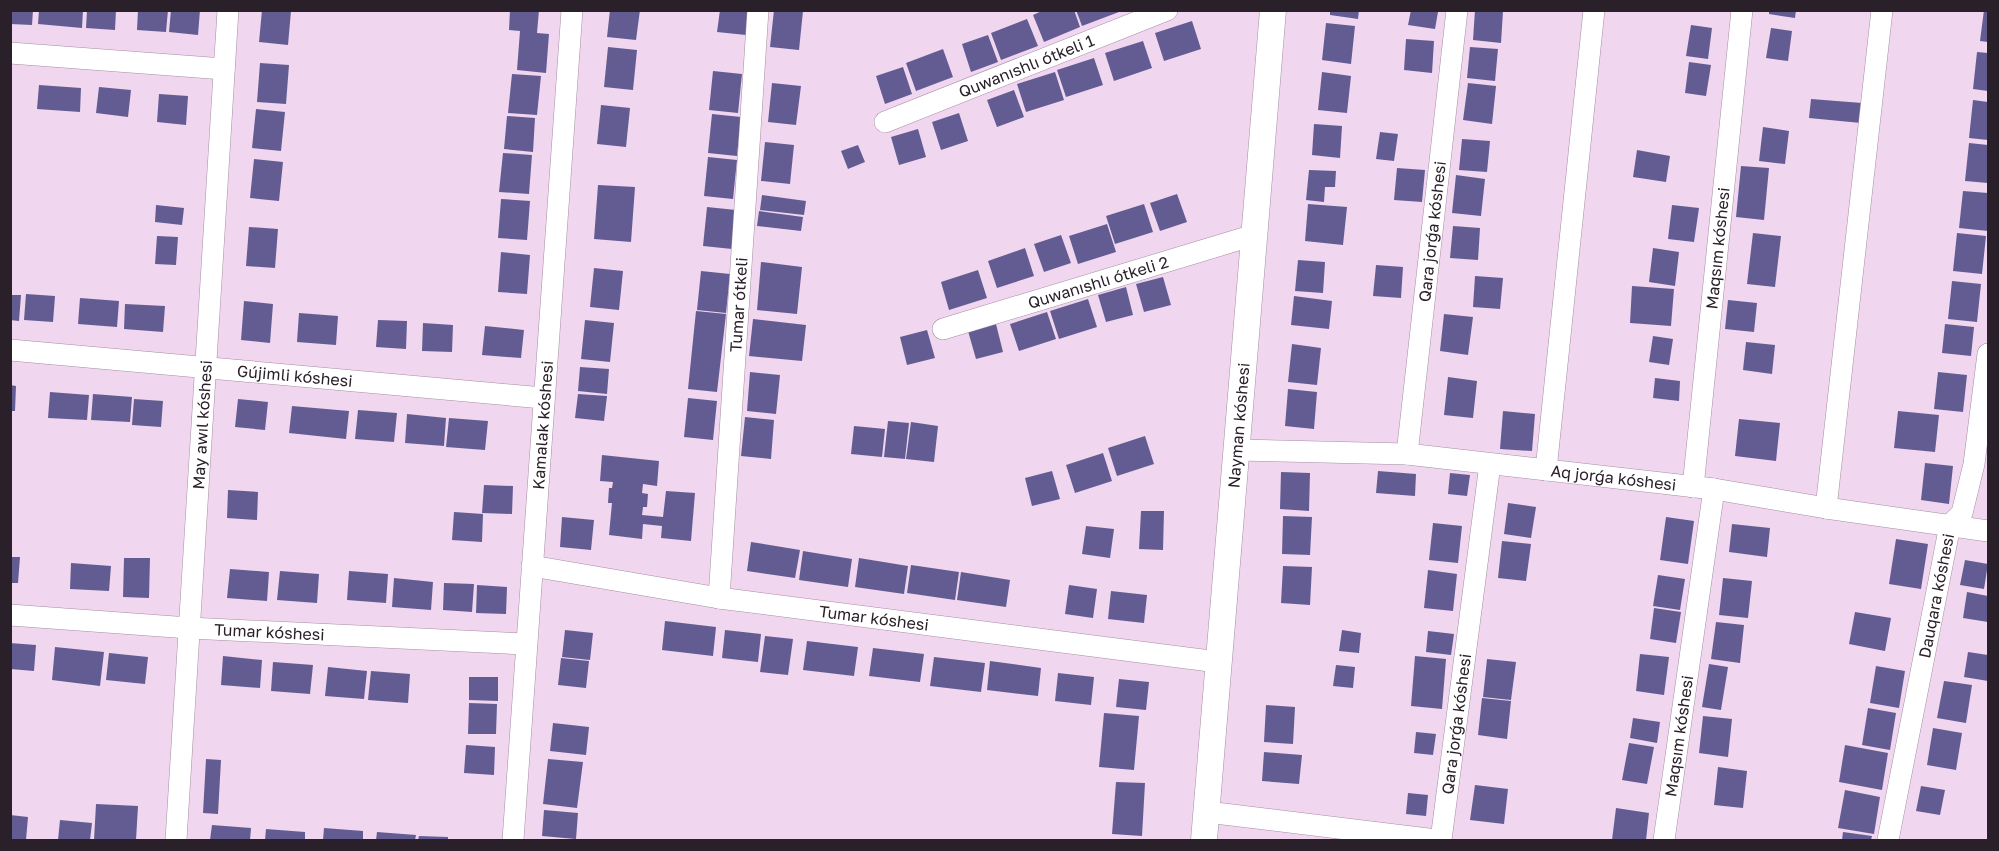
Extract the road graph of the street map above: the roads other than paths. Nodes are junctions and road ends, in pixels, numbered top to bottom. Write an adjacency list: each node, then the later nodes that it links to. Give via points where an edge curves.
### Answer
1 (228, 10): 11 (street, May awıl kóshesi)
2 (572, 10): 18 (street, Kamalak kóshesi)
3 (758, 10): 29 (street, Tumar ótkeli)
4 (1167, 10): 12 (street, Quwanıshlı ótkeli 1)
5 (1273, 10): 13 (main road, Nayman kóshesi)
6 (1457, 10): 20 (street, Qara jorǵa kóshesi)
7 (1594, 10): 22 (street)
8 (1742, 10): 23 (street, Maqsım kóshesi)
9 (1882, 10): 25 (street)
10 (10, 53): 11 (street)
11 (224, 69): 17 (street, May awıl kóshesi)
12 (885, 123)
13 (1254, 235): 14 (street, Quwanıshlı ótkeli 2); 19 (main road, Nayman kóshesi)
14 (943, 329)
15 (10, 350): 17 (street, Gújimli kóshesi)
16 (1989, 354): 26 (street, Dauqara kóshesi, via 1974,464 1962,513)
17 (206, 368): 18 (street, Gújimli kóshesi); 31 (street, May awıl kóshesi)
18 (543, 398): 28 (street, Kamalak kóshesi)
19 (1237, 450): 20 (street, Aq jorǵa kóshesi); 33 (main road, Nayman kóshesi)
20 (1407, 454): 21 (street, Aq jorǵa kóshesi)
21 (1490, 464): 22 (street, Aq jorǵa kóshesi); 39 (street, Qara jorǵa kóshesi)
22 (1546, 470): 23 (street, Aq jorǵa kóshesi)
23 (1693, 487): 24 (street, Aq jorǵa kóshesi)
24 (1714, 489): 25 (street, Aq jorǵa kóshesi); 40 (street, Maqsım kóshesi)
25 (1826, 508): 26 (street, Aq jorǵa kóshesi)
26 (1950, 525): 27 (street, Aq jorǵa kóshesi); 41 (street, Dauqara kóshesi)
27 (1989, 531)
28 (532, 566): 29 (street, Tumar kóshesi); 32 (street, Kamalak kóshesi)
29 (719, 598): 33 (street, Tumar kóshesi)
30 (10, 615): 31 (street, Tumar kóshesi)
31 (189, 628): 32 (street, Tumar kóshesi); 35 (street, May awıl kóshesi)
32 (526, 645): 36 (street, Kamalak kóshesi)
33 (1218, 662): 34 (main road, Nayman kóshesi)
34 (1207, 812): 37 (main road, Nayman kóshesi); 38 (street)
35 (176, 840)
36 (513, 840)
37 (1204, 840)
38 (1436, 840)
39 (1441, 840)
40 (1664, 840)
41 (1888, 840)

